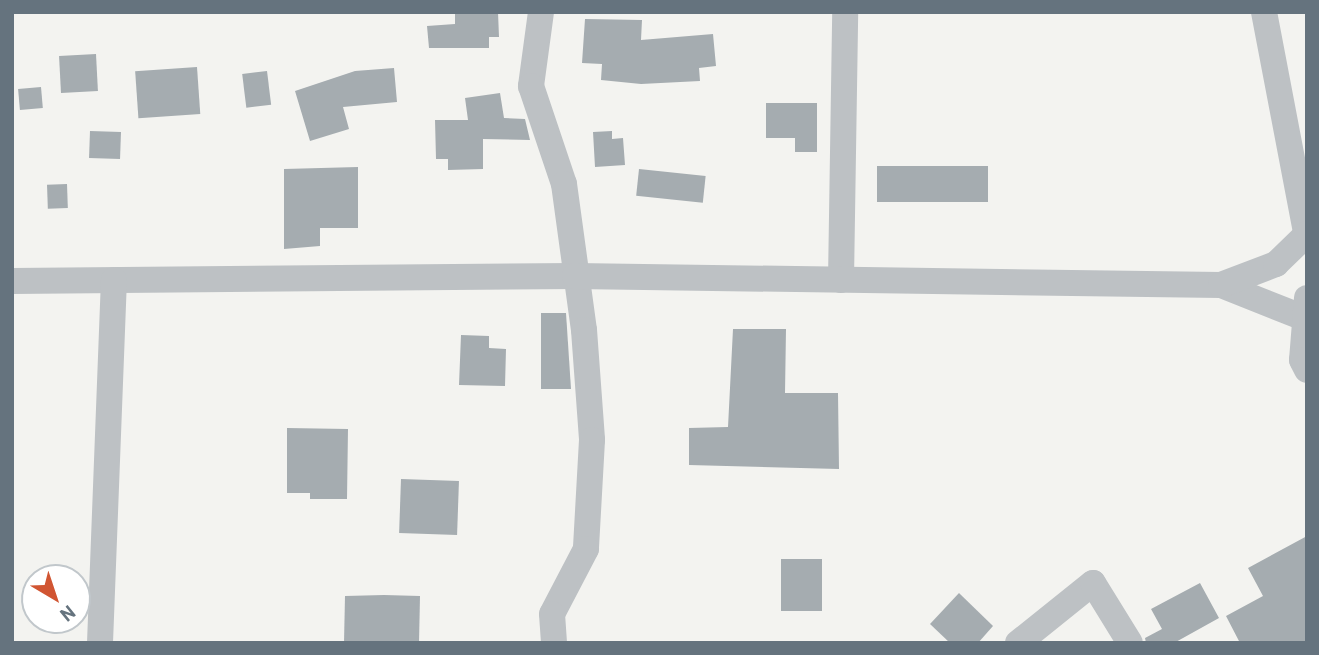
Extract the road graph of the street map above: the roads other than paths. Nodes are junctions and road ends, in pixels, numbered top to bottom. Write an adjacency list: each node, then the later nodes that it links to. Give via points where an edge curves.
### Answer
1 (541, 12): 5 (street, via 531,86 564,184)
2 (845, 12): 6 (street)
3 (1264, 12): 4 (street)
4 (1307, 236): 9 (street, via 1276,264)
5 (575, 276): 6 (street); 7 (street); 13 (street, via 592,440 590,512 586,549 552,614)
6 (841, 279): 9 (street)
7 (114, 280): 8 (street); 12 (street)
8 (12, 281)
9 (1221, 285): 10 (street)
10 (1306, 312): 11 (street, via 1302,360)
11 (1307, 370)
12 (100, 643)
13 (554, 643)
14 (1018, 643): 15 (street, via 1093,583)
15 (1130, 643)

